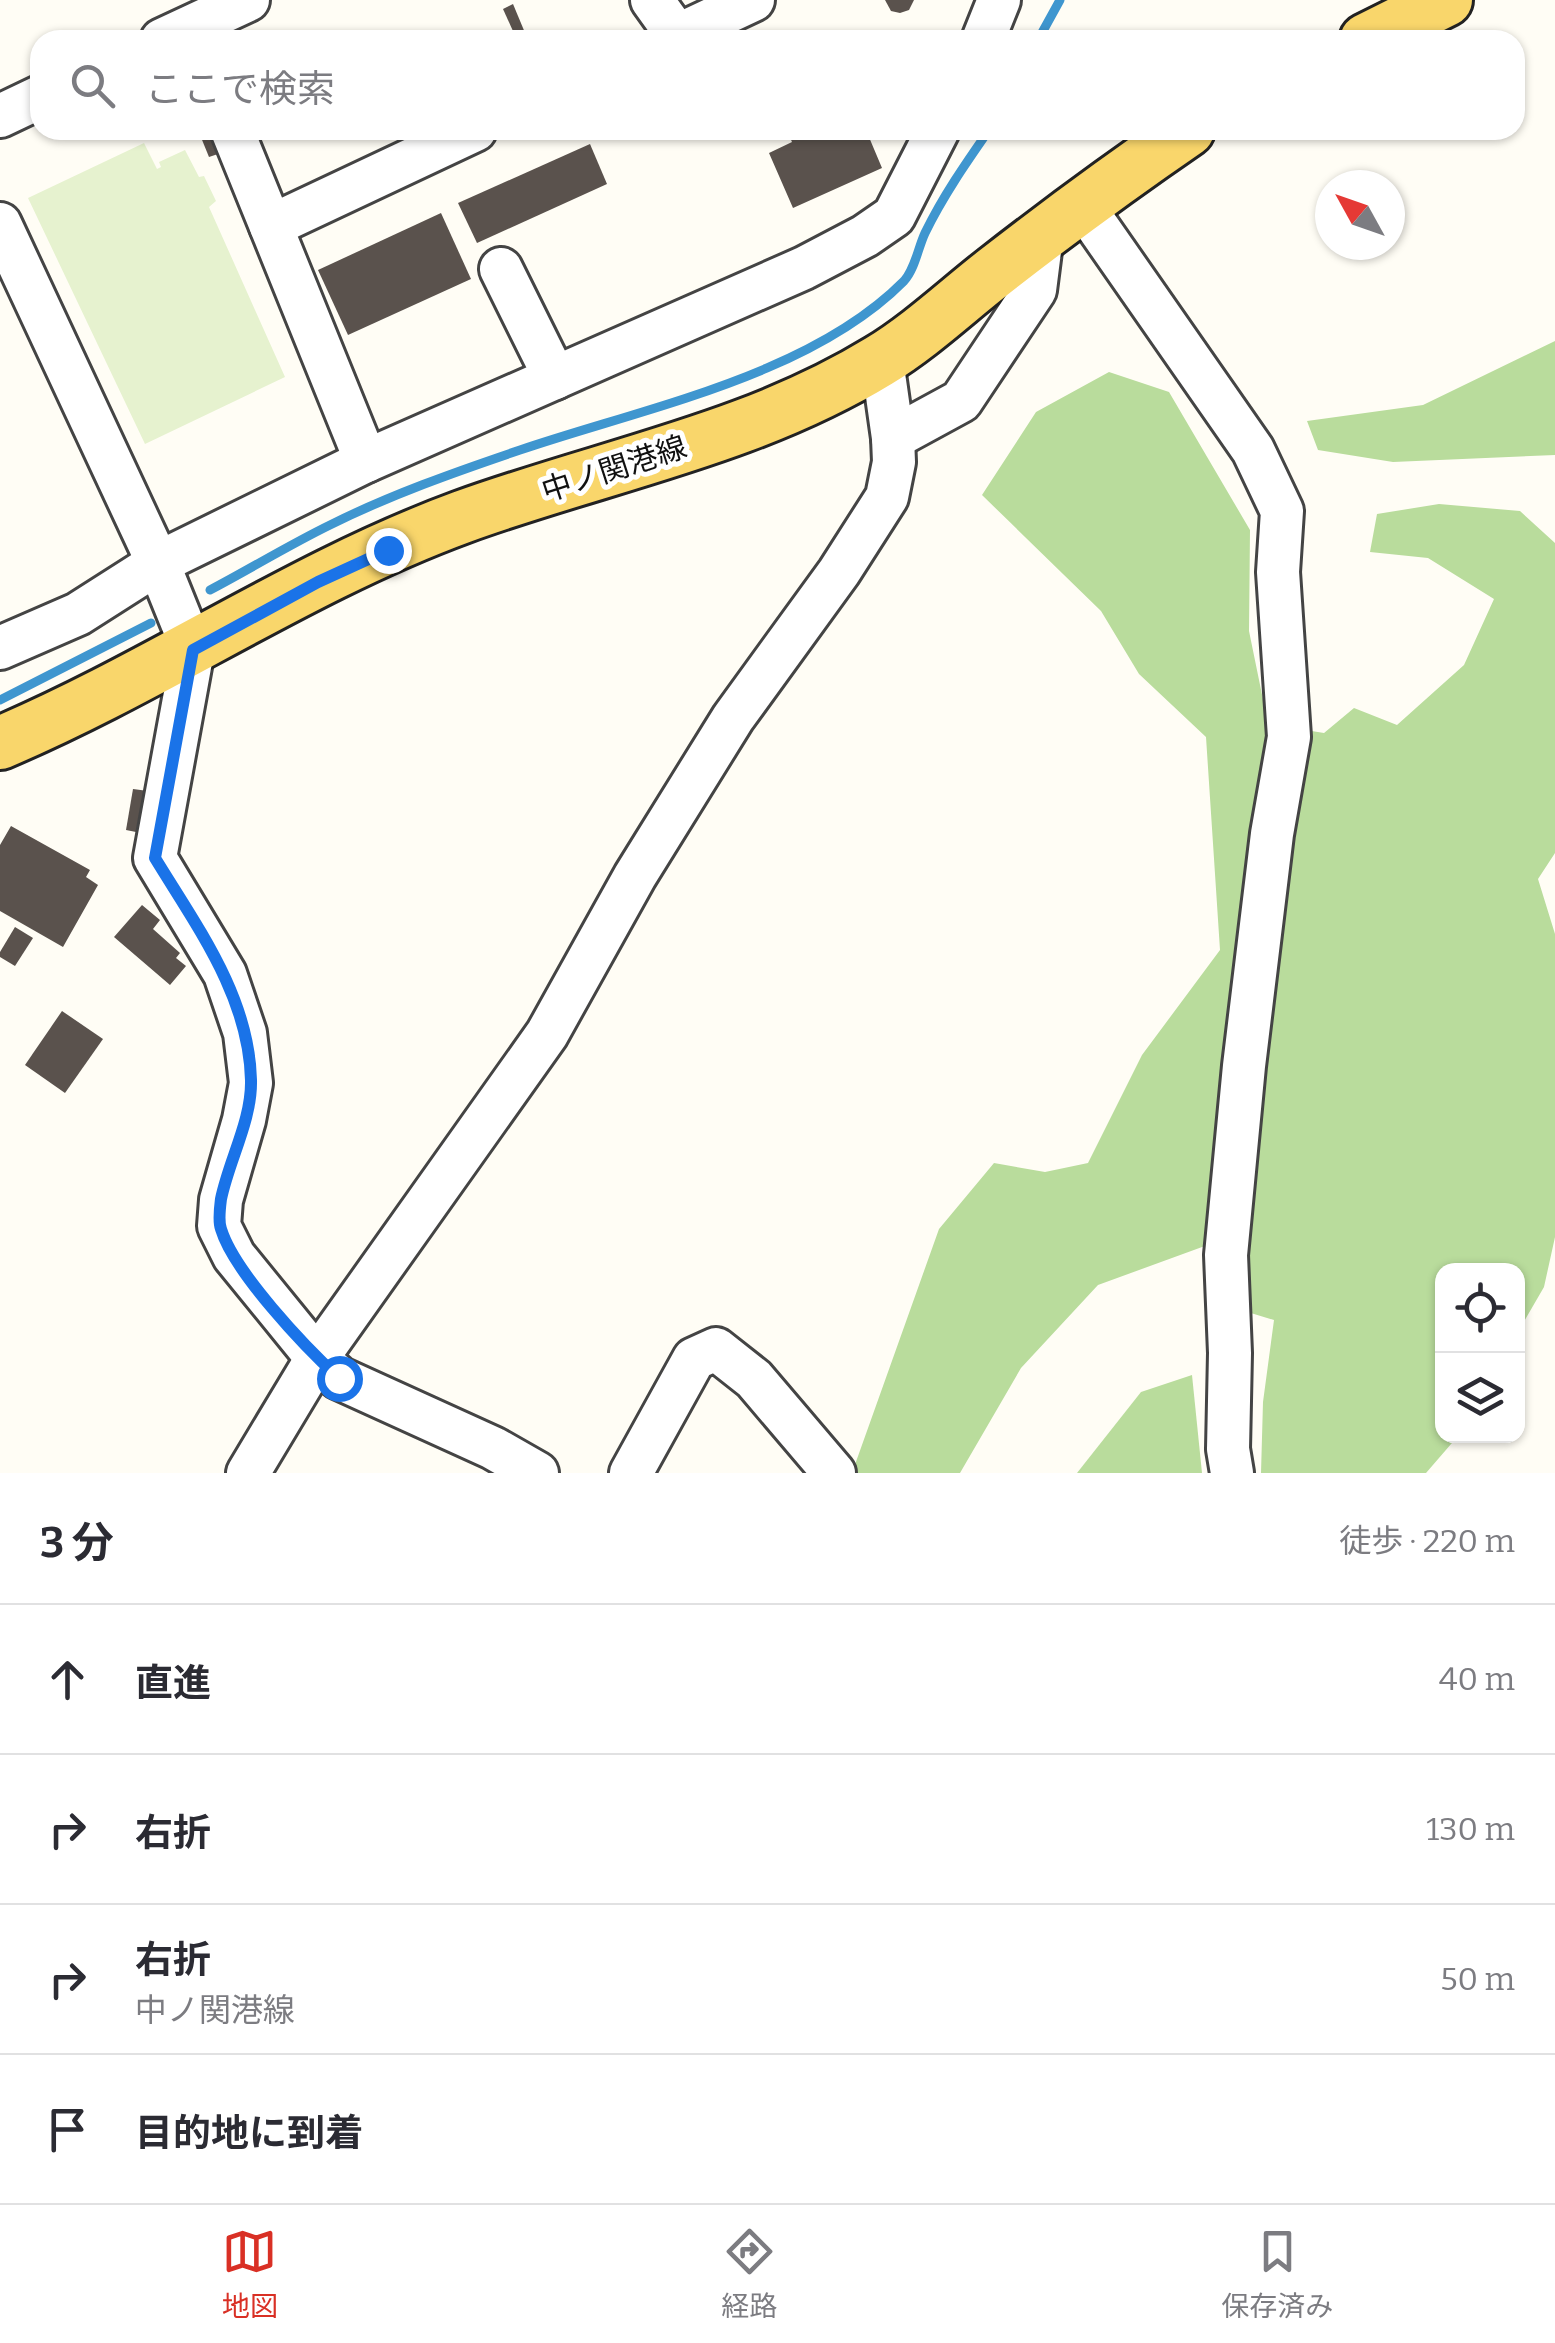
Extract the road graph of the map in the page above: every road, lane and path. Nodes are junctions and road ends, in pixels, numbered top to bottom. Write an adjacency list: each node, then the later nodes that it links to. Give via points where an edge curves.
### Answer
1 (652, 0): 7 (street)
2 (753, 0): 8 (street)
3 (999, 0): 9 (street)
4 (1446, 0): 10 (main road)
5 (235, 3): 6 (street)
6 (192, 30)
7 (668, 30)
8 (689, 30)
9 (987, 30)
10 (1386, 30)
11 (30, 102): 12 (street)
12 (0, 116)
13 (236, 140): 19 (street)
14 (454, 140): 19 (street)
15 (933, 140): 22 (street, via 894,216 865,236)
16 (1174, 140): 17 (main road, 中ノ関港線)
17 (1062, 219): 21 (main road, 中ノ関港線); 23 (street, via 1036,290 961,402); 34 (street, via 1253,450 1282,510 1278,572 1289,737 1272,834 1226,1255)
18 (0, 224): 25 (street)
19 (271, 226): 24 (street)
20 (500, 269): 22 (street)
21 (882, 360): 23 (street); 27 (main road, 中ノ関港線, via 793,408 722,435 461,517 318,582)
22 (555, 378): 24 (street)
23 (893, 438): 29 (street, via 887,498 733,718 548,1034)
24 (366, 462): 25 (street)
25 (158, 563): 26 (street, via 78,614); 27 (street)
26 (0, 648)
27 (193, 650): 28 (main road, 中ノ関港線); 29 (street, via 155,858 226,974 245,1034 251,1082 219,1226 234,1256)
28 (0, 743)
29 (317, 1358): 30 (street); 31 (street, via 339,1378)
30 (248, 1473)
31 (537, 1473)
32 (631, 1473): 33 (street, via 694,1359 716,1349 754,1379)
33 (834, 1473)
34 (1232, 1473)

